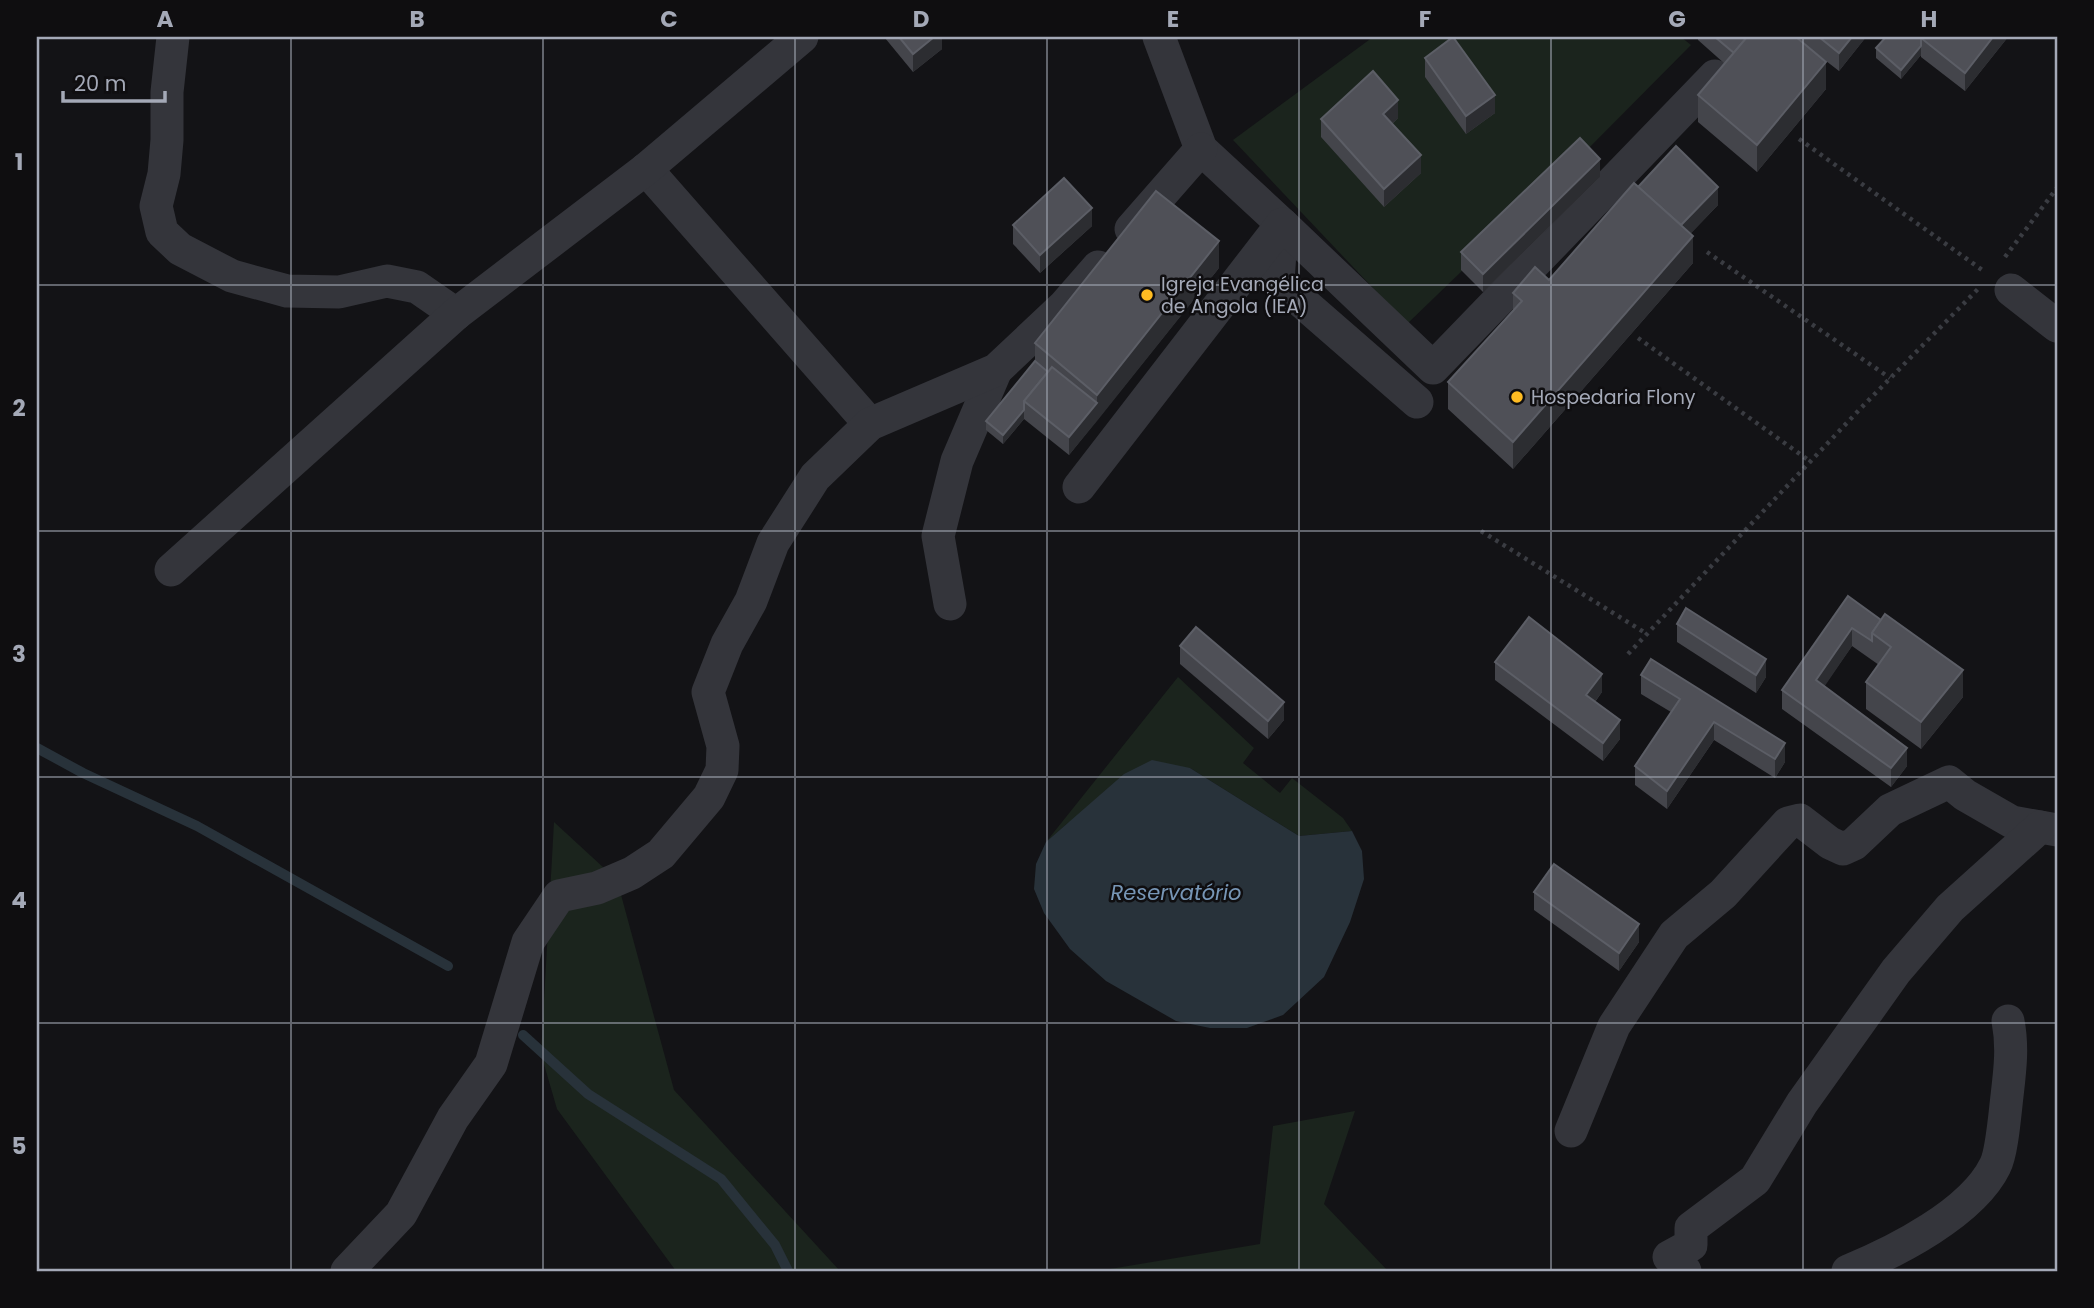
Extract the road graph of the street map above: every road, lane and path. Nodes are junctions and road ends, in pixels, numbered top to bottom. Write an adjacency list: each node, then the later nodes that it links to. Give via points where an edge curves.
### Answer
1 (173, 37): 12 (street, via 164,174 156,206 162,232 180,249 232,276 287,291 338,292 387,281 417,287)
2 (802, 37): 7 (street)
3 (1159, 37): 6 (street)
4 (1715, 76): 9 (street, via 1433,368)
5 (1799, 139): 11 (path)
6 (1201, 149): 9 (street); 15 (street, via 1064,306)
7 (646, 169): 12 (street); 18 (street)
8 (2057, 188): 11 (path)
9 (1282, 224): 17 (street, via 1278,281); 20 (street)
10 (1707, 251): 16 (path)
11 (2001, 283): 13 (street); 16 (path)
12 (456, 314): 22 (street)
13 (2057, 326)
14 (1637, 338): 19 (path)
15 (996, 370): 18 (street); 23 (street, via 957,461 938,536)
16 (1890, 378): 19 (path)
17 (1417, 402)
18 (870, 424): 29 (street, via 815,477 792,510 727,644 708,692 723,746 722,770 709,796 661,854 597,888 559,896 528,942 491,1064 453,1118 401,1214)
19 (1811, 462): 24 (path)
20 (1079, 487)
21 (1482, 531): 24 (path)
22 (171, 570)
23 (950, 604)
24 (1648, 634): 25 (path)
25 (1628, 654)
26 (2048, 829): 28 (street, via 2012,822 1965,796 1950,782 1890,810 1843,849 1800,820 1788,824 1723,894 1674,935 1614,1026); 30 (street, via 1950,908 1896,971 1802,1103 1755,1180 1691,1228 1691,1245 1669,1257)
27 (2008, 1021): 31 (street, via 2013,1045 1996,1165 1968,1202 1910,1242)
28 (1572, 1131)
29 (347, 1271)
30 (1685, 1271)
31 (1848, 1271)

